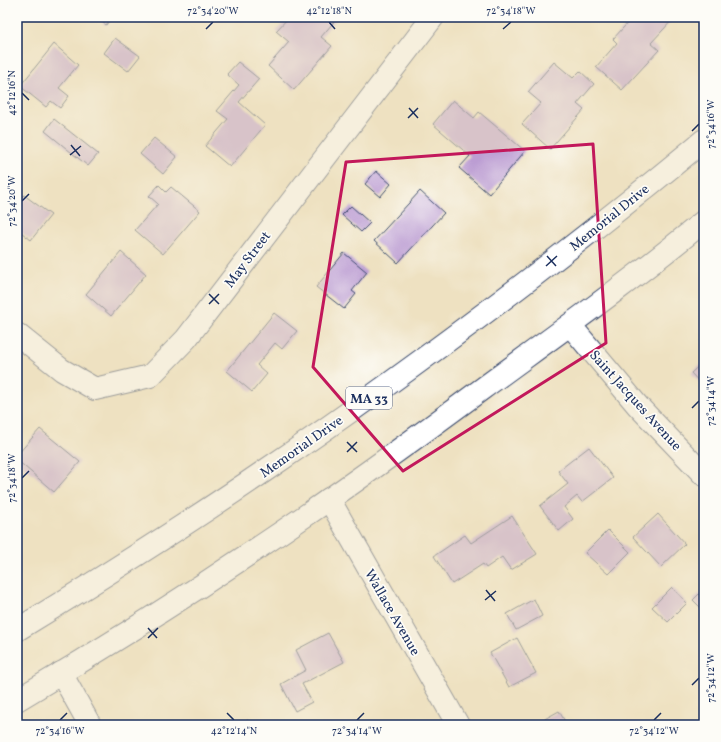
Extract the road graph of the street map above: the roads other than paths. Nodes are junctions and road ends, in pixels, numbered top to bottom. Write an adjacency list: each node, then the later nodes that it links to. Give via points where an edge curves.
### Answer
1 (433, 17): 5 (main road, May Street, via 186,339 150,376 95,389 62,370)
2 (704, 140): 8 (main road, Memorial Drive / MA 33, via 554,260 383,388 262,473)
3 (704, 221): 4 (main road)
4 (570, 325): 6 (main road, Saint Jacques Avenue, via 638,406); 7 (main road)
5 (17, 334)
6 (704, 475)
7 (329, 499): 9 (main road, via 225,570); 12 (main road, Wallace Avenue)
8 (17, 630)
9 (61, 673): 10 (main road); 11 (main road)
10 (17, 700)
11 (90, 725)
12 (458, 725)

